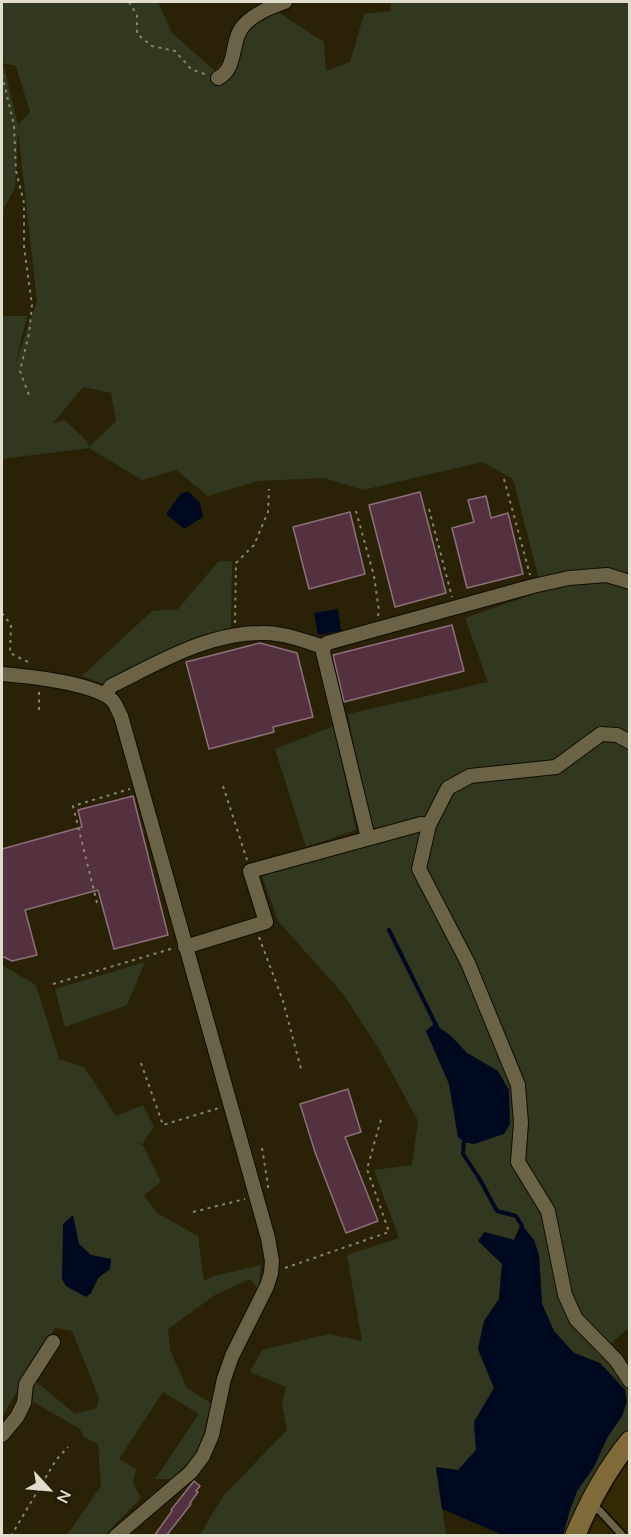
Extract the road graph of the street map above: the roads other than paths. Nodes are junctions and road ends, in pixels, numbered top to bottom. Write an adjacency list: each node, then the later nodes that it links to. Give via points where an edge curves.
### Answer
1 (285, 2): 2 (street, via 261,12 243,26 229,69)
2 (218, 78)
3 (630, 582): 4 (street, via 606,575 569,578)
4 (324, 646): 6 (street, via 274,634 238,634 197,645 111,686); 9 (street)
5 (2, 674): 6 (street, via 38,671)
6 (105, 695): 10 (street, via 121,717)
7 (630, 742): 8 (street, via 617,735 601,734 556,767 470,776 448,788)
8 (429, 825): 9 (street); 12 (street, via 419,868 468,963 518,1086 522,1123 518,1162 548,1210 565,1295 576,1319 616,1360)
9 (368, 838): 10 (street, via 250,871 266,922)
10 (185, 948): 16 (street, via 268,1238 271,1273 229,1363 212,1435 203,1456 191,1472)
11 (53, 1342): 13 (street, via 26,1384 24,1404 17,1417)
12 (630, 1381)
13 (2, 1435)
14 (630, 1441): 15 (street)
15 (590, 1505): 17 (street); 18 (lane)
16 (116, 1536)
17 (575, 1536)
18 (623, 1536)

